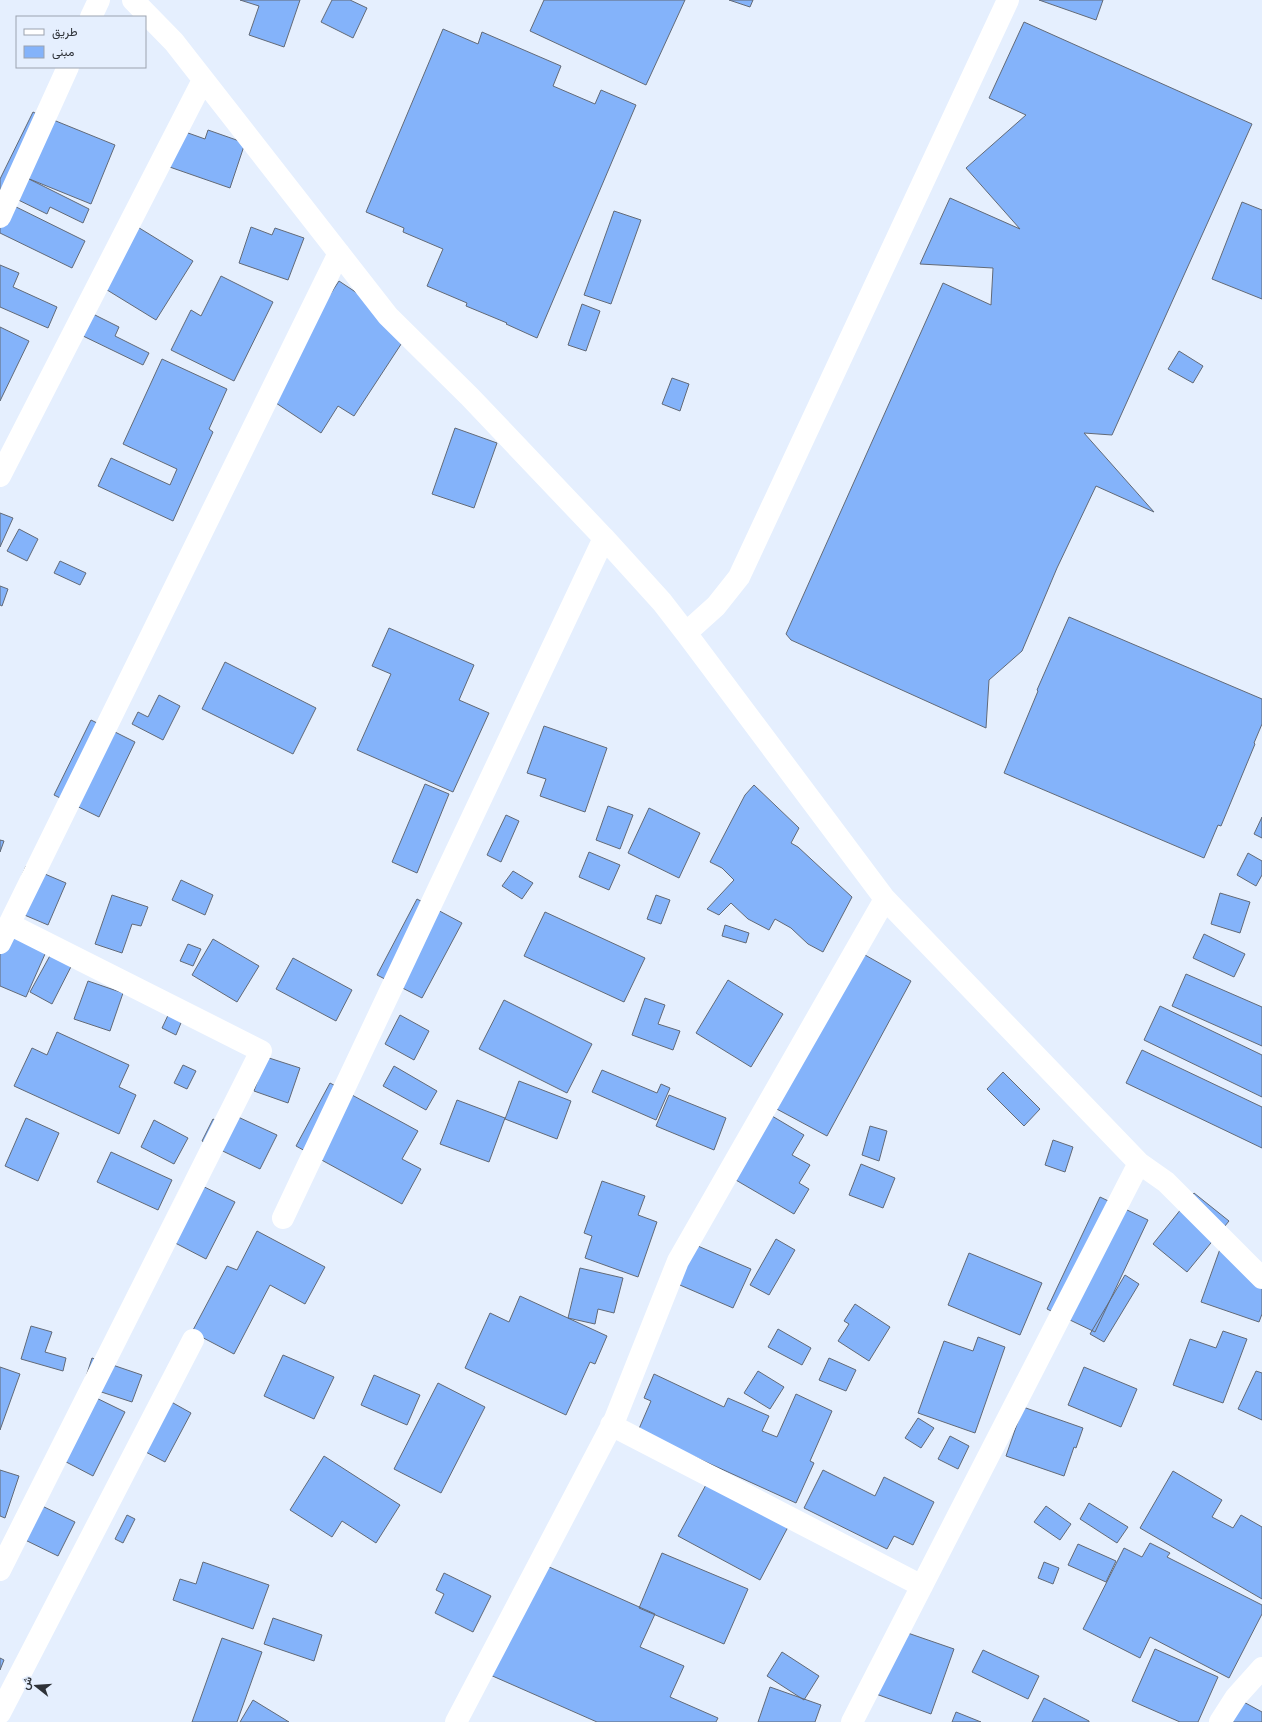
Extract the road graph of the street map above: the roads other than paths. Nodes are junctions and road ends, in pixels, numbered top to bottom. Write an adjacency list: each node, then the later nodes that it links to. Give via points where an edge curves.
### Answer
1 (99, 0): 4 (street)
2 (133, 0): 6 (street, via 174,42)
3 (1008, 0): 11 (street, via 739,577 716,606)
4 (91, 16)
5 (68, 68): 7 (street)
6 (203, 80): 8 (street); 9 (street)
7 (0, 217)
8 (339, 253): 10 (street, via 388,316 470,397); 13 (street)
9 (0, 476)
10 (604, 538): 11 (street, via 662,602); 16 (street)
11 (686, 633): 12 (street)
12 (884, 899): 15 (street); 19 (street, via 678,1261)
13 (10, 924): 14 (street); 20 (street, via 261,1051)
14 (0, 943)
15 (1139, 1163): 17 (street, via 1166,1182); 21 (street)
16 (283, 1218)
17 (1262, 1278)
18 (192, 1340): 23 (street)
19 (611, 1426): 21 (street); 24 (street)
20 (0, 1570)
21 (922, 1586): 25 (street)
22 (1262, 1668): 26 (street, via 1236,1697)
23 (0, 1712)
24 (456, 1722)
25 (852, 1722)
26 (1220, 1722)

